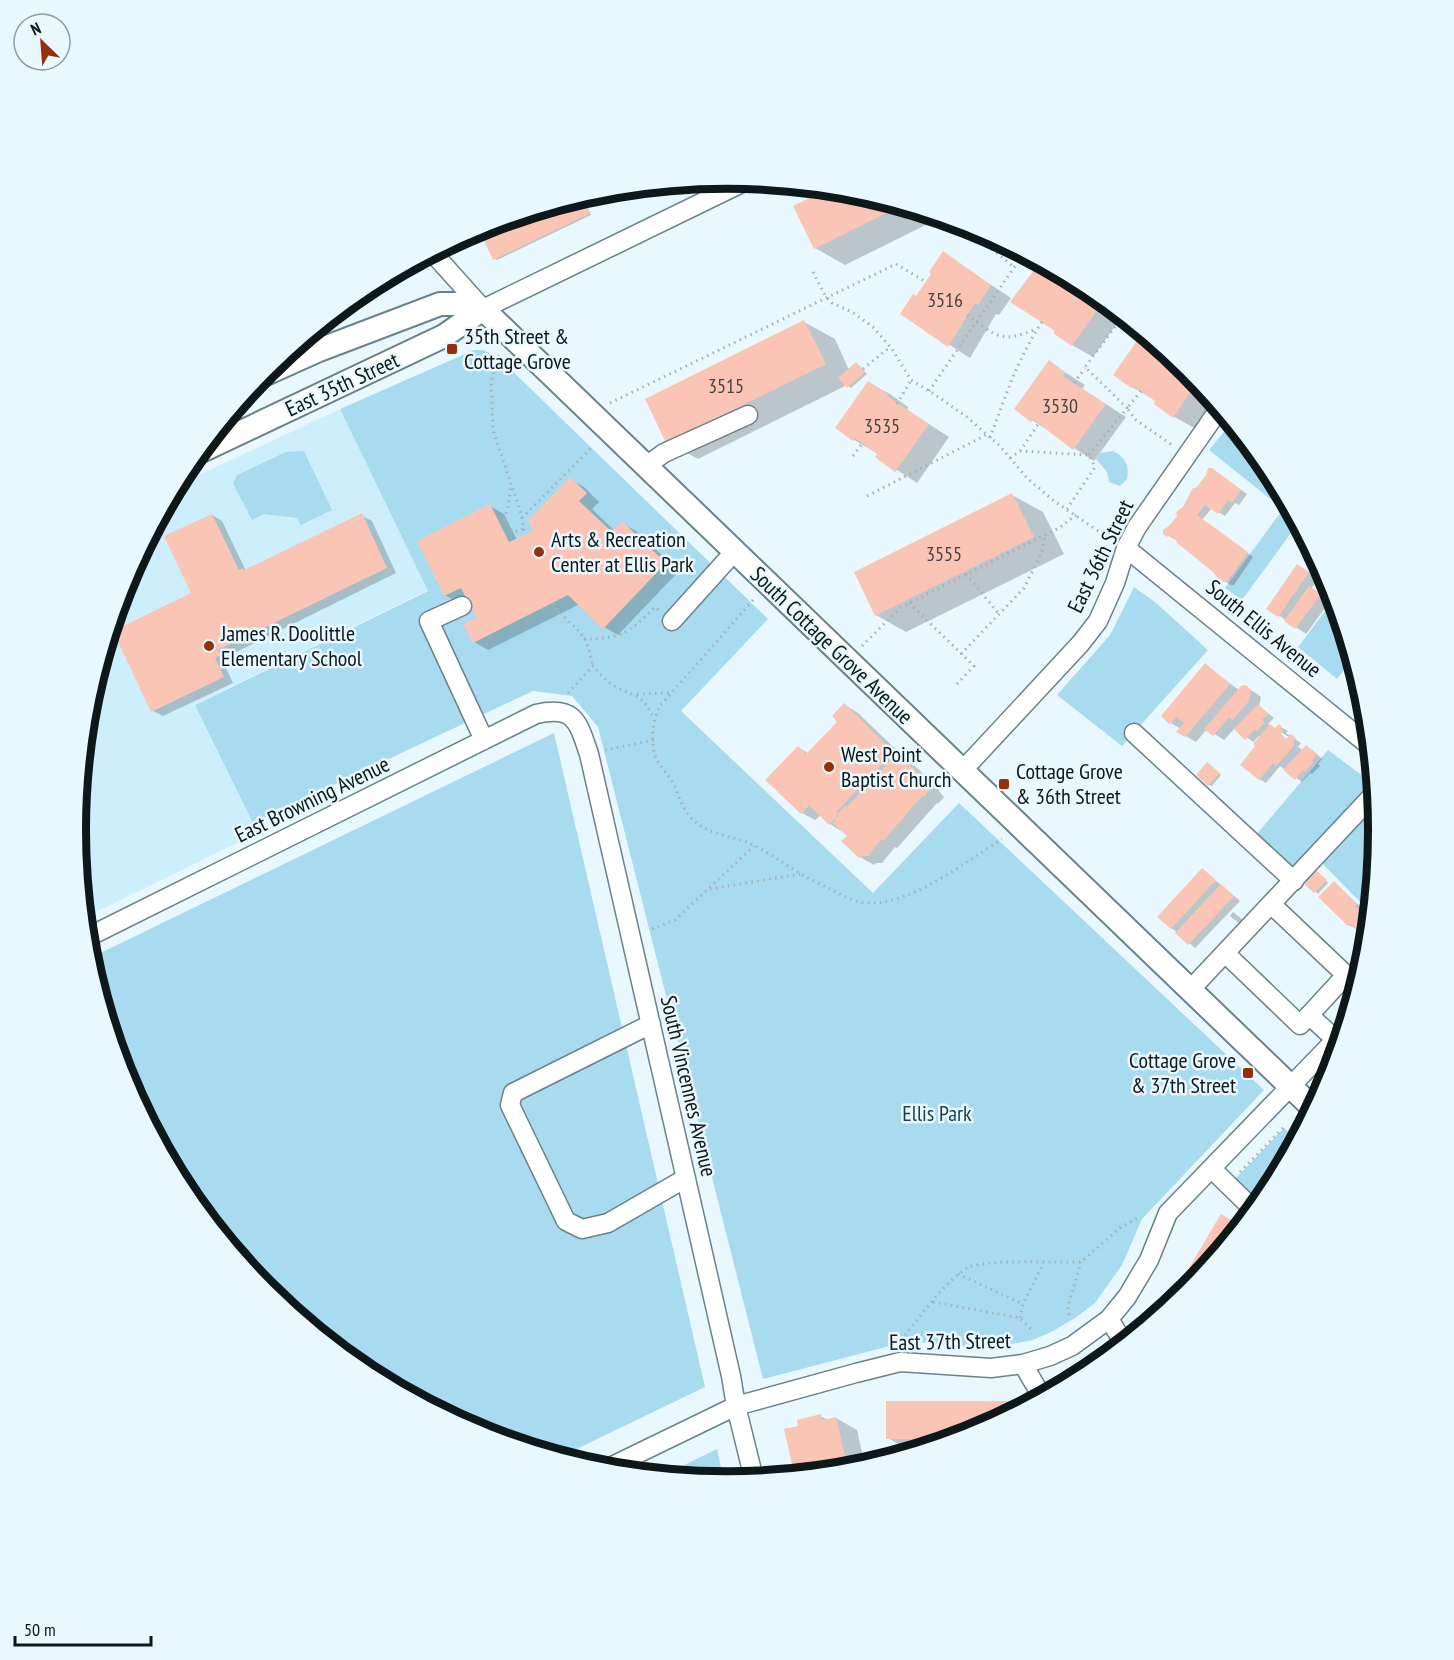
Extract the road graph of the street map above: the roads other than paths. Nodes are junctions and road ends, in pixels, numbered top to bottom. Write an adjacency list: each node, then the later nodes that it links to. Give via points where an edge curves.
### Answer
1 (731, 188): 3 (street, East 35th Street)
2 (437, 258): 3 (street, South Cottage Grove Avenue)
3 (483, 309): 4 (main road, East 35th Street, via 440,304); 7 (main road, East 35th Street, via 444,336); 8 (main road, South Cottage Grove Avenue)
4 (285, 365)
5 (748, 415): 8 (street, via 664,453)
6 (1215, 415): 9 (street, East 36th Street)
7 (214, 445)
8 (646, 466): 10 (main road, South Cottage Grove Avenue)
9 (1118, 543): 16 (street, South Ellis Avenue); 17 (street, East 36th Street, via 1111,592 1098,621)
10 (735, 551): 12 (street); 17 (main road, South Cottage Grove Avenue)
11 (462, 606): 15 (street, via 429,621)
12 (672, 621)
13 (562, 713): 15 (street, East Browning Avenue, via 536,714); 25 (street, South Vincennes Avenue, via 574,718 589,754)
14 (1134, 733): 19 (street)
15 (484, 740): 21 (street, East Browning Avenue)
16 (1362, 740)
17 (963, 770): 23 (main road, South Cottage Grove Avenue)
18 (1367, 801): 19 (street)
19 (1294, 880): 20 (street)
20 (1271, 904): 22 (street); 24 (street, via 1346,975)
21 (94, 934)
22 (1225, 952): 23 (street); 24 (street, via 1300,1025)
23 (1190, 990): 28 (main road, South Cottage Grove Avenue)
24 (1309, 1015): 26 (street)
25 (651, 1024): 31 (street, South Vincennes Avenue); 31 (street, via 513,1093 510,1105 566,1221 582,1230 608,1223)
26 (1335, 1032)
27 (1331, 1044): 28 (street, East 37th Street)
28 (1290, 1087): 29 (main road, South Cottage Grove Avenue); 30 (street, East 37th Street)
29 (1307, 1103)
30 (1212, 1169): 32 (street); 33 (street, East 37th Street, via 1168,1213 1149,1260)
31 (686, 1178): 37 (street, South Vincennes Avenue)
32 (1248, 1204)
33 (1109, 1319): 34 (street); 35 (street, East 37th Street, via 1071,1346)
34 (1120, 1337)
35 (1023, 1364): 36 (street); 37 (street, East 37th Street, via 992,1368 900,1362)
36 (1038, 1391)
37 (736, 1406): 38 (street, East 37th Street); 39 (street, South Vincennes Avenue)
38 (620, 1462)
39 (752, 1471)

